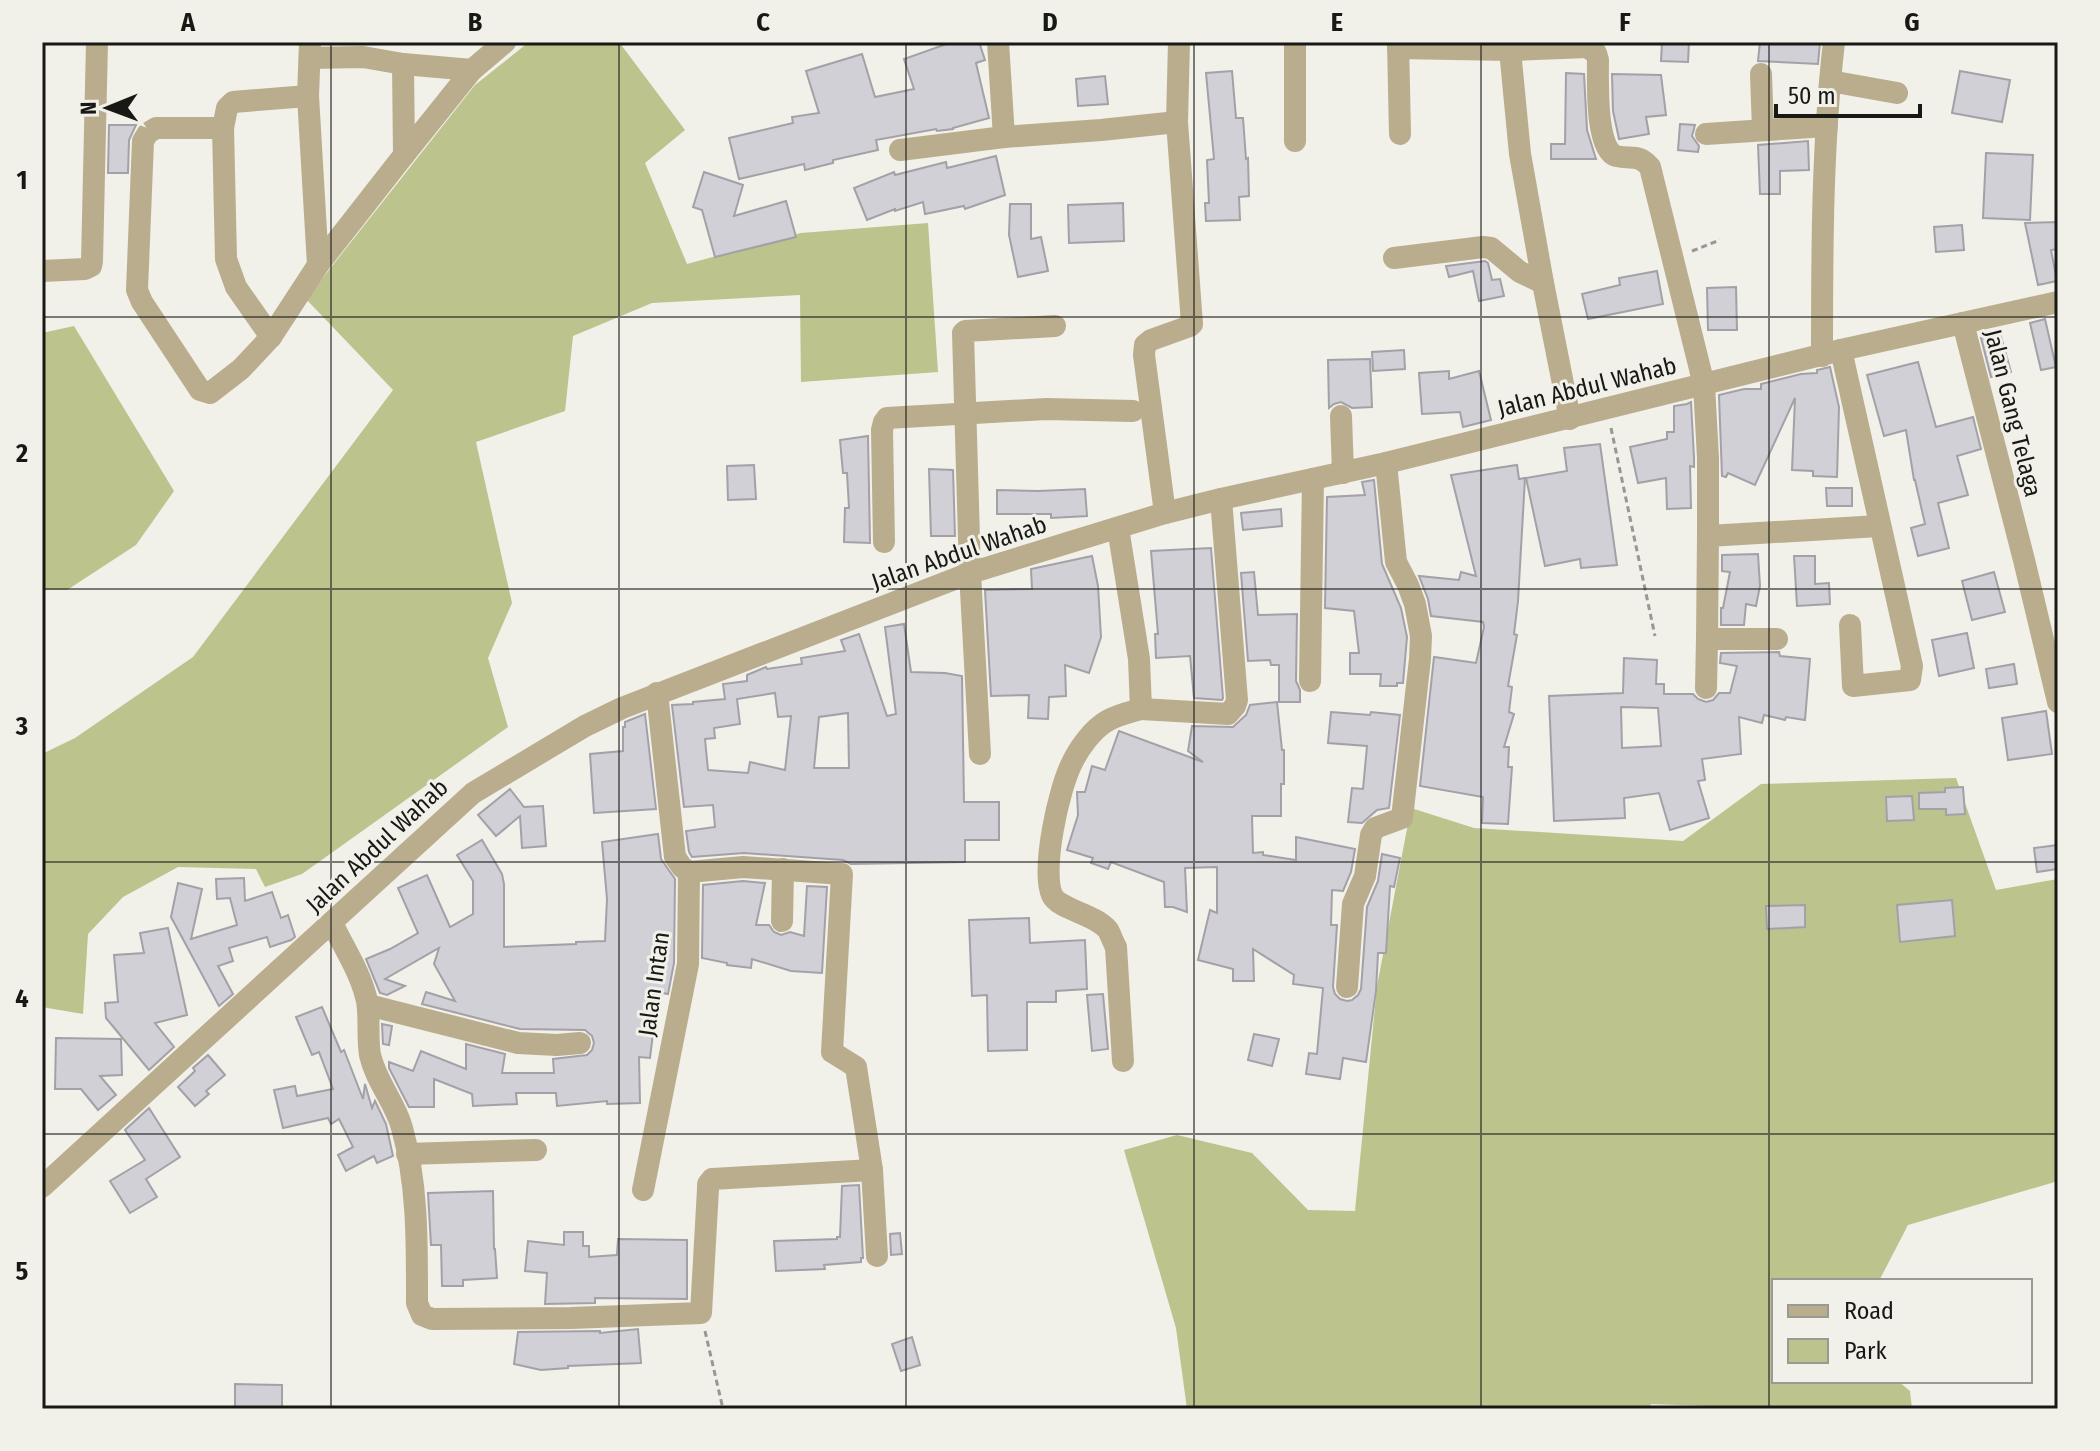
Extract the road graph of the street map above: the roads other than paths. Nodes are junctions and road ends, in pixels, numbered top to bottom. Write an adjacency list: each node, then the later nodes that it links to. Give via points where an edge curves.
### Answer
1 (97, 42): 29 (street, via 91,266)
2 (505, 42): 12 (street)
3 (998, 42): 23 (street)
4 (1179, 42): 17 (street)
5 (1295, 42): 24 (street)
6 (1834, 42): 14 (street)
7 (1398, 45): 10 (street); 21 (street)
8 (310, 50): 9 (street); 16 (street)
9 (364, 50): 11 (street)
10 (1510, 50): 30 (street, via 1520,154); 36 (street, via 1587,47 1596,53 1602,135 1608,152 1639,158 1650,167)
11 (403, 64): 12 (street); 26 (street)
12 (472, 70): 26 (street)
13 (1761, 74): 20 (street)
14 (1830, 81): 15 (street); 18 (street)
15 (1897, 93)
16 (308, 96): 19 (street, via 233,102); 28 (street)
17 (1177, 122): 23 (street); 45 (street, via 1192,324 1151,340 1144,355)
18 (1827, 126): 20 (street); 35 (street, via 1823,267)
19 (223, 128): 34 (street, via 226,259 236,287); 34 (street, via 156,128 143,141 137,290 205,393 241,369)
20 (1763, 130): 22 (street)
21 (1400, 134)
22 (1706, 134)
23 (1004, 137): 25 (street)
24 (1295, 141)
25 (900, 150)
26 (404, 155): 28 (street)
27 (1394, 258): 30 (street, via 1491,248)
28 (318, 265): 34 (street)
29 (42, 271)
30 (1543, 283): 40 (street)
31 (2058, 302): 32 (street, Jalan Abdul Wahab)
32 (1963, 323): 35 (street, Jalan Abdul Wahab); 57 (street, Jalan Gang Telaga)
33 (1055, 326): 38 (street, via 965,331)
34 (271, 337)
35 (1832, 353): 36 (street, Jalan Abdul Wahab); 46 (street)
36 (1704, 385): 40 (street, Jalan Abdul Wahab); 48 (street)
37 (1133, 411): 38 (street)
38 (966, 414): 49 (street, via 893,416 884,422); 50 (street)
39 (1341, 416): 42 (street)
40 (1570, 419): 41 (street, Jalan Abdul Wahab)
41 (1386, 463): 42 (street, Jalan Abdul Wahab); 64 (street, via 1396,562 1415,604 1420,659 1402,818 1375,828 1371,835 1365,876 1353,904)
42 (1343, 473): 43 (street, Jalan Abdul Wahab)
43 (1313, 479): 44 (street, Jalan Abdul Wahab); 54 (street)
44 (1221, 499): 45 (street, Jalan Abdul Wahab); 58 (street, via 1235,706 1228,714)
45 (1165, 513): 47 (street, Jalan Abdul Wahab)
46 (1879, 526): 48 (street); 51 (street, via 1912,666 1910,680 1853,686)
47 (1118, 528): 50 (street, Jalan Abdul Wahab); 58 (street, via 1139,659)
48 (1708, 536): 52 (street)
49 (884, 542)
50 (970, 573): 56 (street, Jalan Abdul Wahab); 59 (street)
51 (1850, 625)
52 (1707, 639): 53 (street); 55 (street)
53 (1777, 639)
54 (1310, 681)
55 (1706, 688)
56 (657, 693): 61 (street, Jalan Intan, via 675,857); 63 (street, Jalan Abdul Wahab, via 585,726 484,785)
57 (2058, 702)
58 (1141, 709): 67 (street, via 1106,721 1072,762 1055,819 1050,865 1050,886 1059,904 1095,920 1108,930 1116,947)
59 (980, 754)
60 (783, 869): 61 (street); 62 (street); 70 (street, via 842,874 832,1052 857,1069)
61 (689, 872): 72 (street, Jalan Intan, via 688,964)
62 (782, 921)
63 (332, 923): 65 (street); 71 (street, Jalan Abdul Wahab)
64 (1347, 987)
65 (368, 1005): 66 (street, via 518,1043); 69 (street, via 370,1052 402,1127)
66 (580, 1043)
67 (1123, 1061)
68 (536, 1150): 69 (street)
69 (407, 1154): 70 (street, via 418,1221 417,1303 422,1315 432,1319 701,1313 712,1179)
70 (872, 1170): 73 (street)
71 (42, 1187)
72 (643, 1190)
73 (877, 1256)

